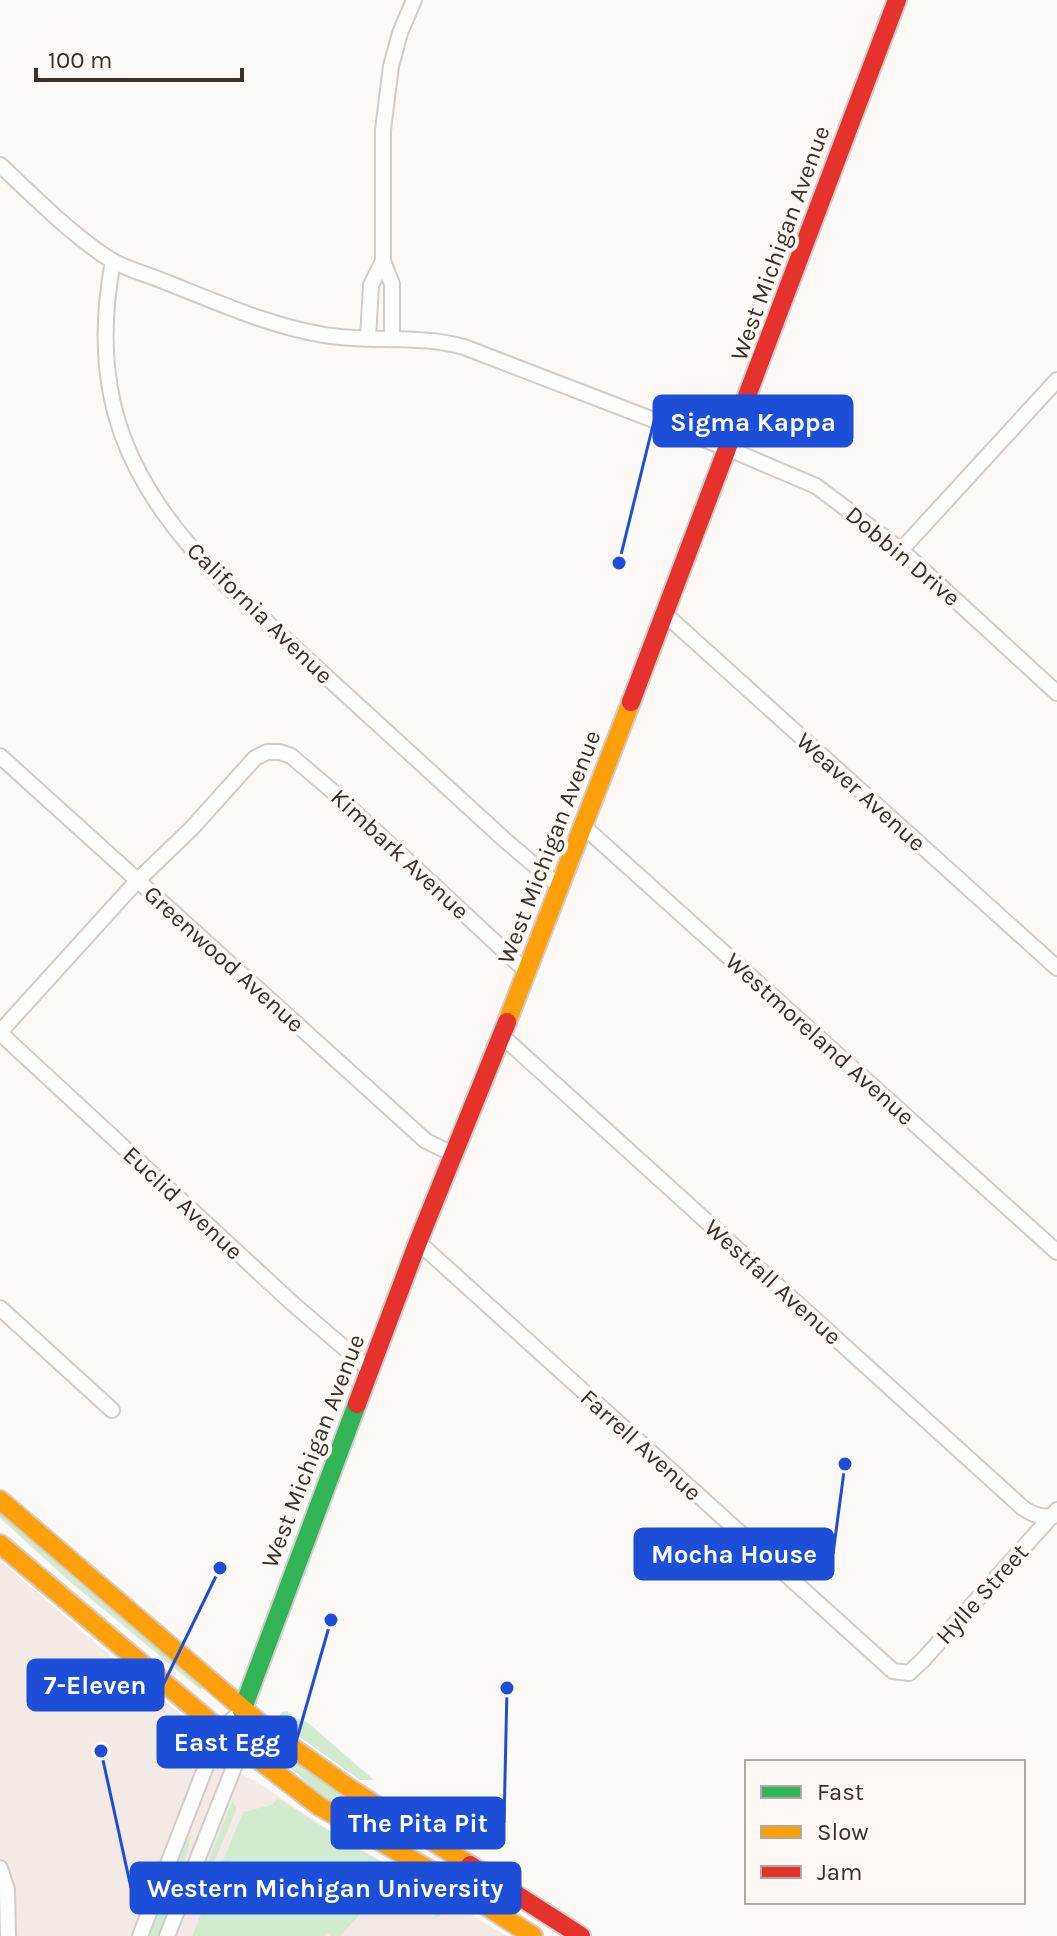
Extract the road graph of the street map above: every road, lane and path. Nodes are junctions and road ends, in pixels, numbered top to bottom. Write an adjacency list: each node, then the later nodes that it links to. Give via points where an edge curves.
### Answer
1 (414, 0): 5 (street, via 400,33 386,98)
2 (897, 0): 9 (street, West Michigan Avenue)
3 (0, 165): 4 (street, Dobbin Drive)
4 (113, 261): 6 (street, Dobbin Drive, via 293,329); 16 (street, California Avenue, via 105,339 110,395 131,460 165,517 233,592)
5 (383, 261): 6 (street, via 371,285); 7 (street, via 392,284)
6 (368, 338): 7 (street, Dobbin Drive)
7 (392, 338): 9 (street, Dobbin Drive, via 464,347)
8 (1057, 380): 10 (street)
9 (729, 449): 10 (street, Dobbin Drive, via 816,486); 11 (street, West Michigan Avenue)
10 (901, 550): 12 (street, Dobbin Drive)
11 (666, 615): 14 (street, West Michigan Avenue); 17 (street, Weaver Avenue)
12 (1056, 690)
13 (0, 756): 15 (street, Greenwood Avenue)
14 (582, 825): 16 (street, West Michigan Avenue); 23 (street, Westmoreland Avenue)
15 (137, 881): 18 (street, Kimbark Avenue, via 255,758 280,752 330,789); 19 (street); 21 (street, Greenwood Avenue, via 426,1141)
16 (559, 886): 18 (street, West Michigan Avenue)
17 (1057, 968)
18 (526, 971): 20 (street, West Michigan Avenue)
19 (0, 1033): 25 (street, Euclid Avenue)
20 (502, 1036): 21 (street, West Michigan Avenue); 28 (street, Westfall Avenue, via 1023,1508 1035,1515)
21 (453, 1154): 22 (street, West Michigan Avenue)
22 (418, 1242): 25 (street, West Michigan Avenue); 30 (street, Farrell Avenue, via 886,1668)
23 (1057, 1252)
24 (0, 1308): 26 (street)
25 (370, 1370): 31 (street, West Michigan Avenue)
26 (112, 1410)
27 (0, 1500): 31 (street)
28 (1055, 1514): 30 (street, Hylle Street, via 923,1660)
29 (0, 1544): 32 (street)
30 (903, 1674)
31 (242, 1711): 32 (street, West Michigan Avenue); 33 (street, West Michigan Avenue); 34 (street)
32 (220, 1730): 33 (street); 38 (street, West Michigan Avenue)
33 (242, 1747): 35 (street, via 319,1806); 39 (street, West Michigan Avenue)
34 (403, 1822): 35 (street); 41 (street)
35 (387, 1847): 40 (street)
36 (0, 1868): 37 (street, via 7,1890)
37 (8, 1936)
38 (140, 1936)
39 (167, 1936)
40 (533, 1936)
41 (581, 1936)

